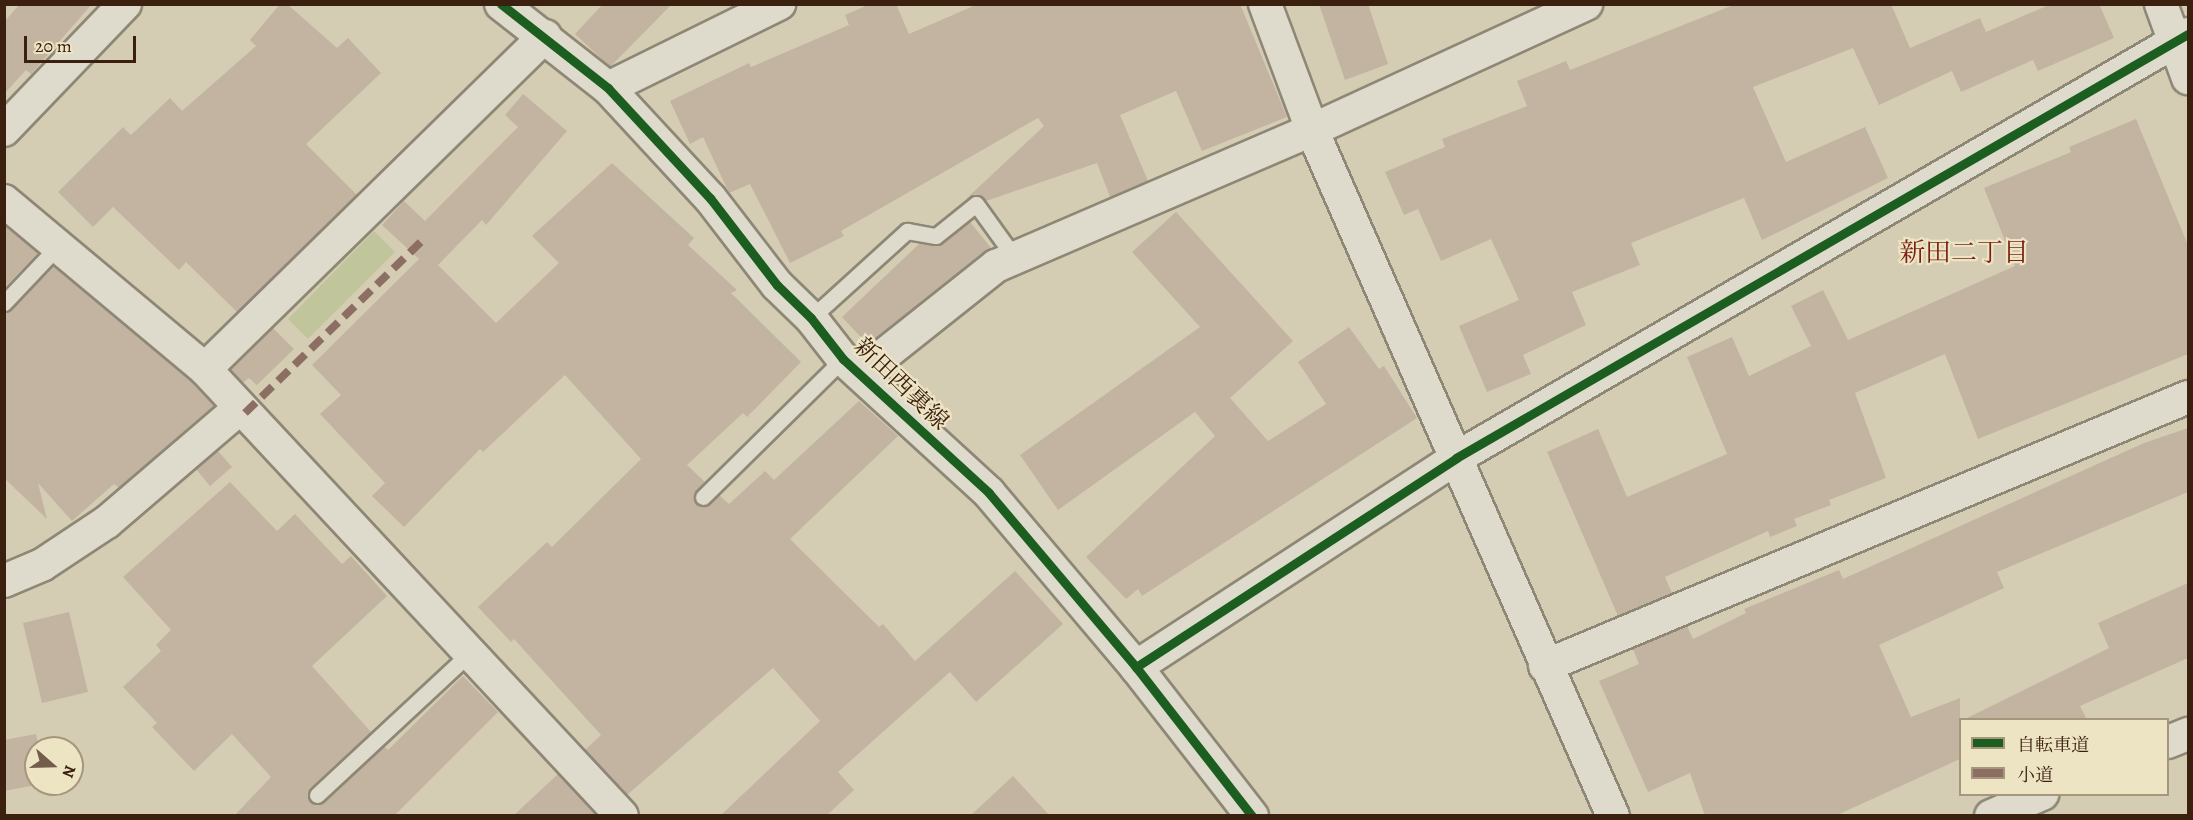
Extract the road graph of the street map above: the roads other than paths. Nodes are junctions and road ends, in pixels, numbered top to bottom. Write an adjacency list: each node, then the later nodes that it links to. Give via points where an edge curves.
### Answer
1 (125, 4): 11 (street)
2 (501, 4): 7 (street, 新田西裏線)
3 (779, 4): 10 (street)
4 (1264, 4): 12 (street)
5 (1586, 4): 12 (street)
6 (2161, 4): 8 (street)
7 (545, 36): 10 (street, 新田西裏線); 19 (street)
8 (2181, 37): 9 (street); 22 (street)
9 (2188, 78)
10 (608, 88): 17 (street, 新田西裏線, via 710,198 777,285)
11 (4, 130)
12 (1312, 130): 15 (street); 22 (street)
13 (4, 201): 14 (street)
14 (58, 246): 16 (lane); 19 (street)
15 (1015, 258): 17 (lane, via 976,204 936,236 907,231); 18 (street, via 996,266)
16 (4, 303)
17 (811, 318): 18 (street, 新田西裏線)
18 (851, 366): 23 (lane); 27 (street, 新田西裏線, via 989,493)
19 (205, 369): 21 (street)
20 (2188, 397): 26 (street)
21 (240, 408): 24 (street, via 107,522 42,565); 25 (street)
22 (1456, 458): 26 (street); 27 (street)
23 (703, 497)
24 (4, 581)
25 (471, 652): 30 (lane); 32 (street)
26 (1545, 666): 34 (street)
27 (1136, 668): 33 (street, 新田西裏線)
28 (2188, 734): 29 (street)
29 (2169, 742)
30 (317, 795)
31 (2040, 796): 35 (street)
32 (622, 816)
33 (1252, 816)
34 (1613, 816)
35 (1991, 816)

